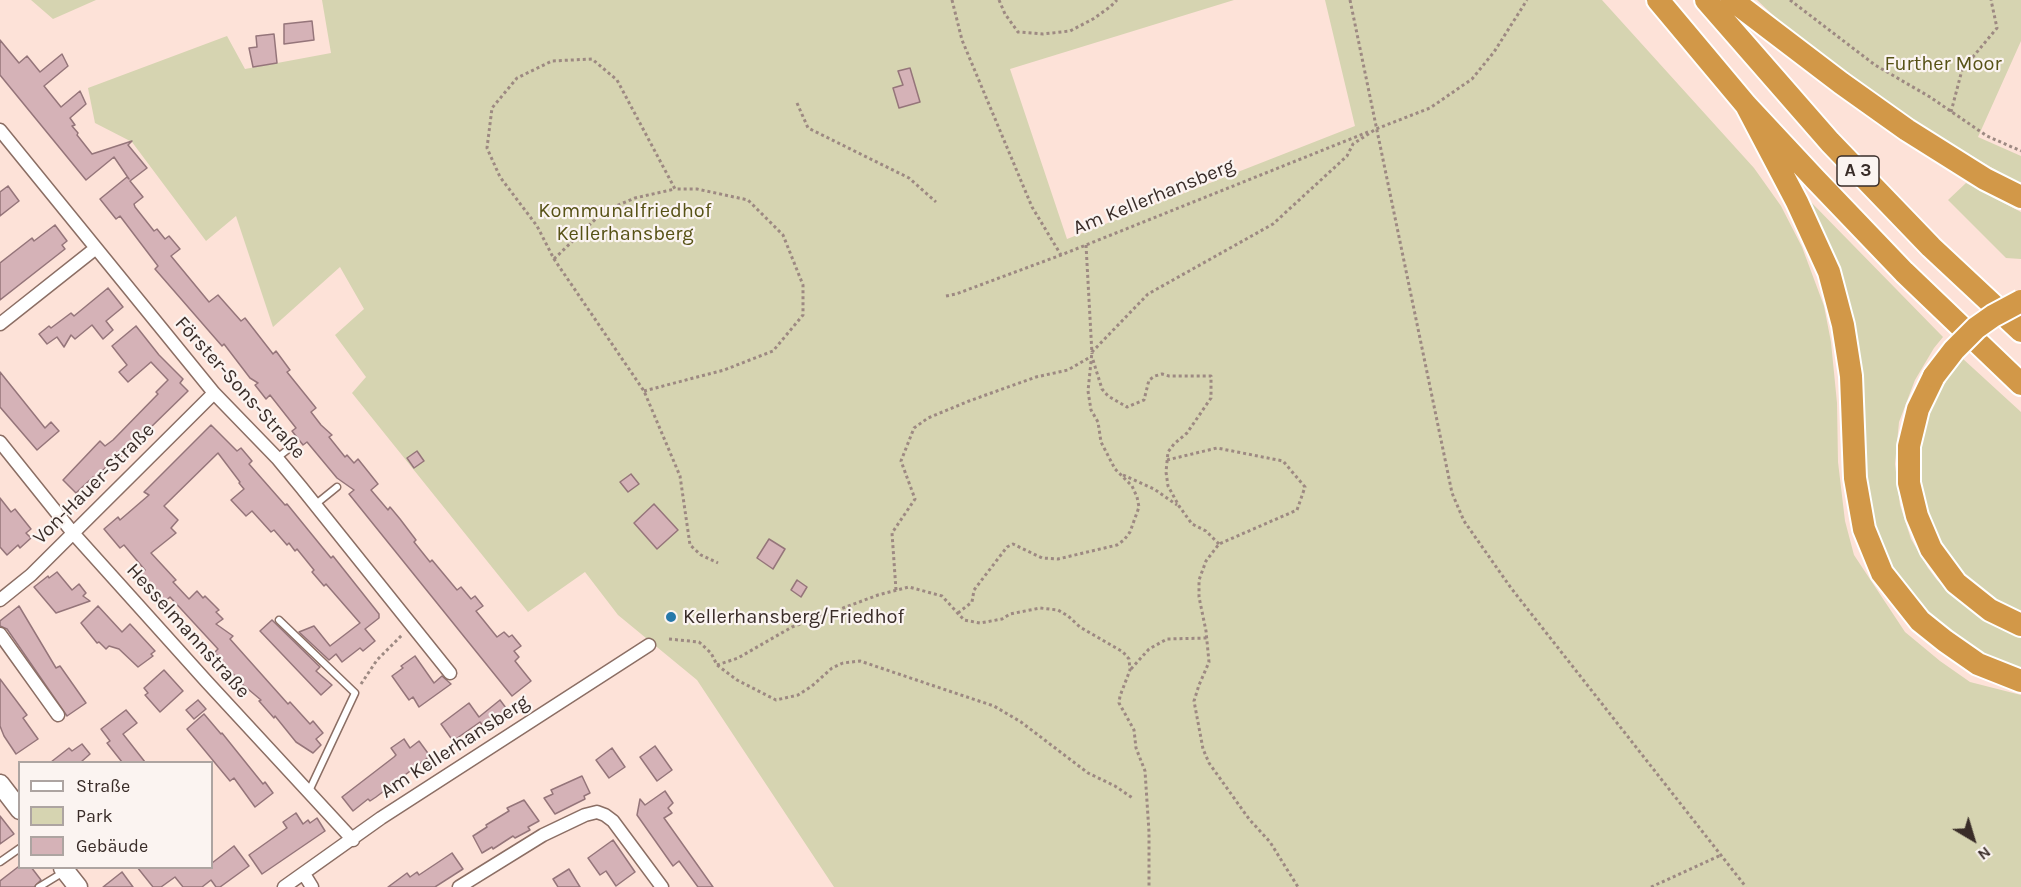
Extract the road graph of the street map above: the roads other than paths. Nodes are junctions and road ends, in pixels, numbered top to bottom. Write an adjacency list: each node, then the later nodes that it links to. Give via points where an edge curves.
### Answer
1 (1658, 0): 4 (highway, A 3)
2 (1706, 0): 10 (highway, A 3, via 1830,142 1931,247)
3 (1732, 0): 6 (highway, via 1907,130)
4 (1746, 105): 11 (highway, A 3, via 1904,272); 25 (highway, via 1829,272 1851,376 1855,478 1864,529 1882,573 1920,621 1945,641 1978,664)
5 (0, 130): 7 (street, Förster-Sons-Straße)
6 (2021, 197)
7 (96, 248): 9 (street); 12 (street, Förster-Sons-Straße)
8 (2021, 302): 21 (highway, bridge, via 1976,328 1954,350 1934,376 1915,418 1909,446 1909,483 1931,549 1956,583 1990,610)
9 (0, 324)
10 (2021, 331)
11 (2021, 384)
12 (214, 393): 15 (street, Förster-Sons-Straße); 18 (street, Von-Hauer-Straße)
13 (0, 442): 18 (street, Hesselmannstraße)
14 (291, 447): 15 (lane)
15 (277, 458): 17 (street, Förster-Sons-Straße)
16 (337, 487): 17 (lane)
17 (315, 505): 24 (street, Förster-Sons-Straße)
18 (73, 533): 19 (street, Von-Hauer-Straße); 28 (street, Hesselmannstraße)
19 (0, 600)
20 (279, 620): 28 (lane, via 355,693)
21 (2021, 625)
22 (0, 634): 26 (street)
23 (649, 645): 30 (street, Am Kellerhansberg)
24 (450, 673)
25 (2021, 681)
26 (58, 715)
27 (0, 784): 29 (main road)
28 (309, 791): 30 (street, Hesselmannstraße)
29 (18, 807)
30 (353, 840): 34 (street, Am Kellerhansberg)
31 (18, 849): 32 (lane)
32 (0, 862)
33 (64, 869): 35 (lane); 36 (main road)
34 (304, 874): 37 (street, Am Kellerhansberg); 38 (street)
35 (39, 887)
36 (78, 887)
37 (284, 887)
38 (312, 887)
39 (459, 887): 40 (street, via 543,835 597,812 613,821)
40 (662, 887)

